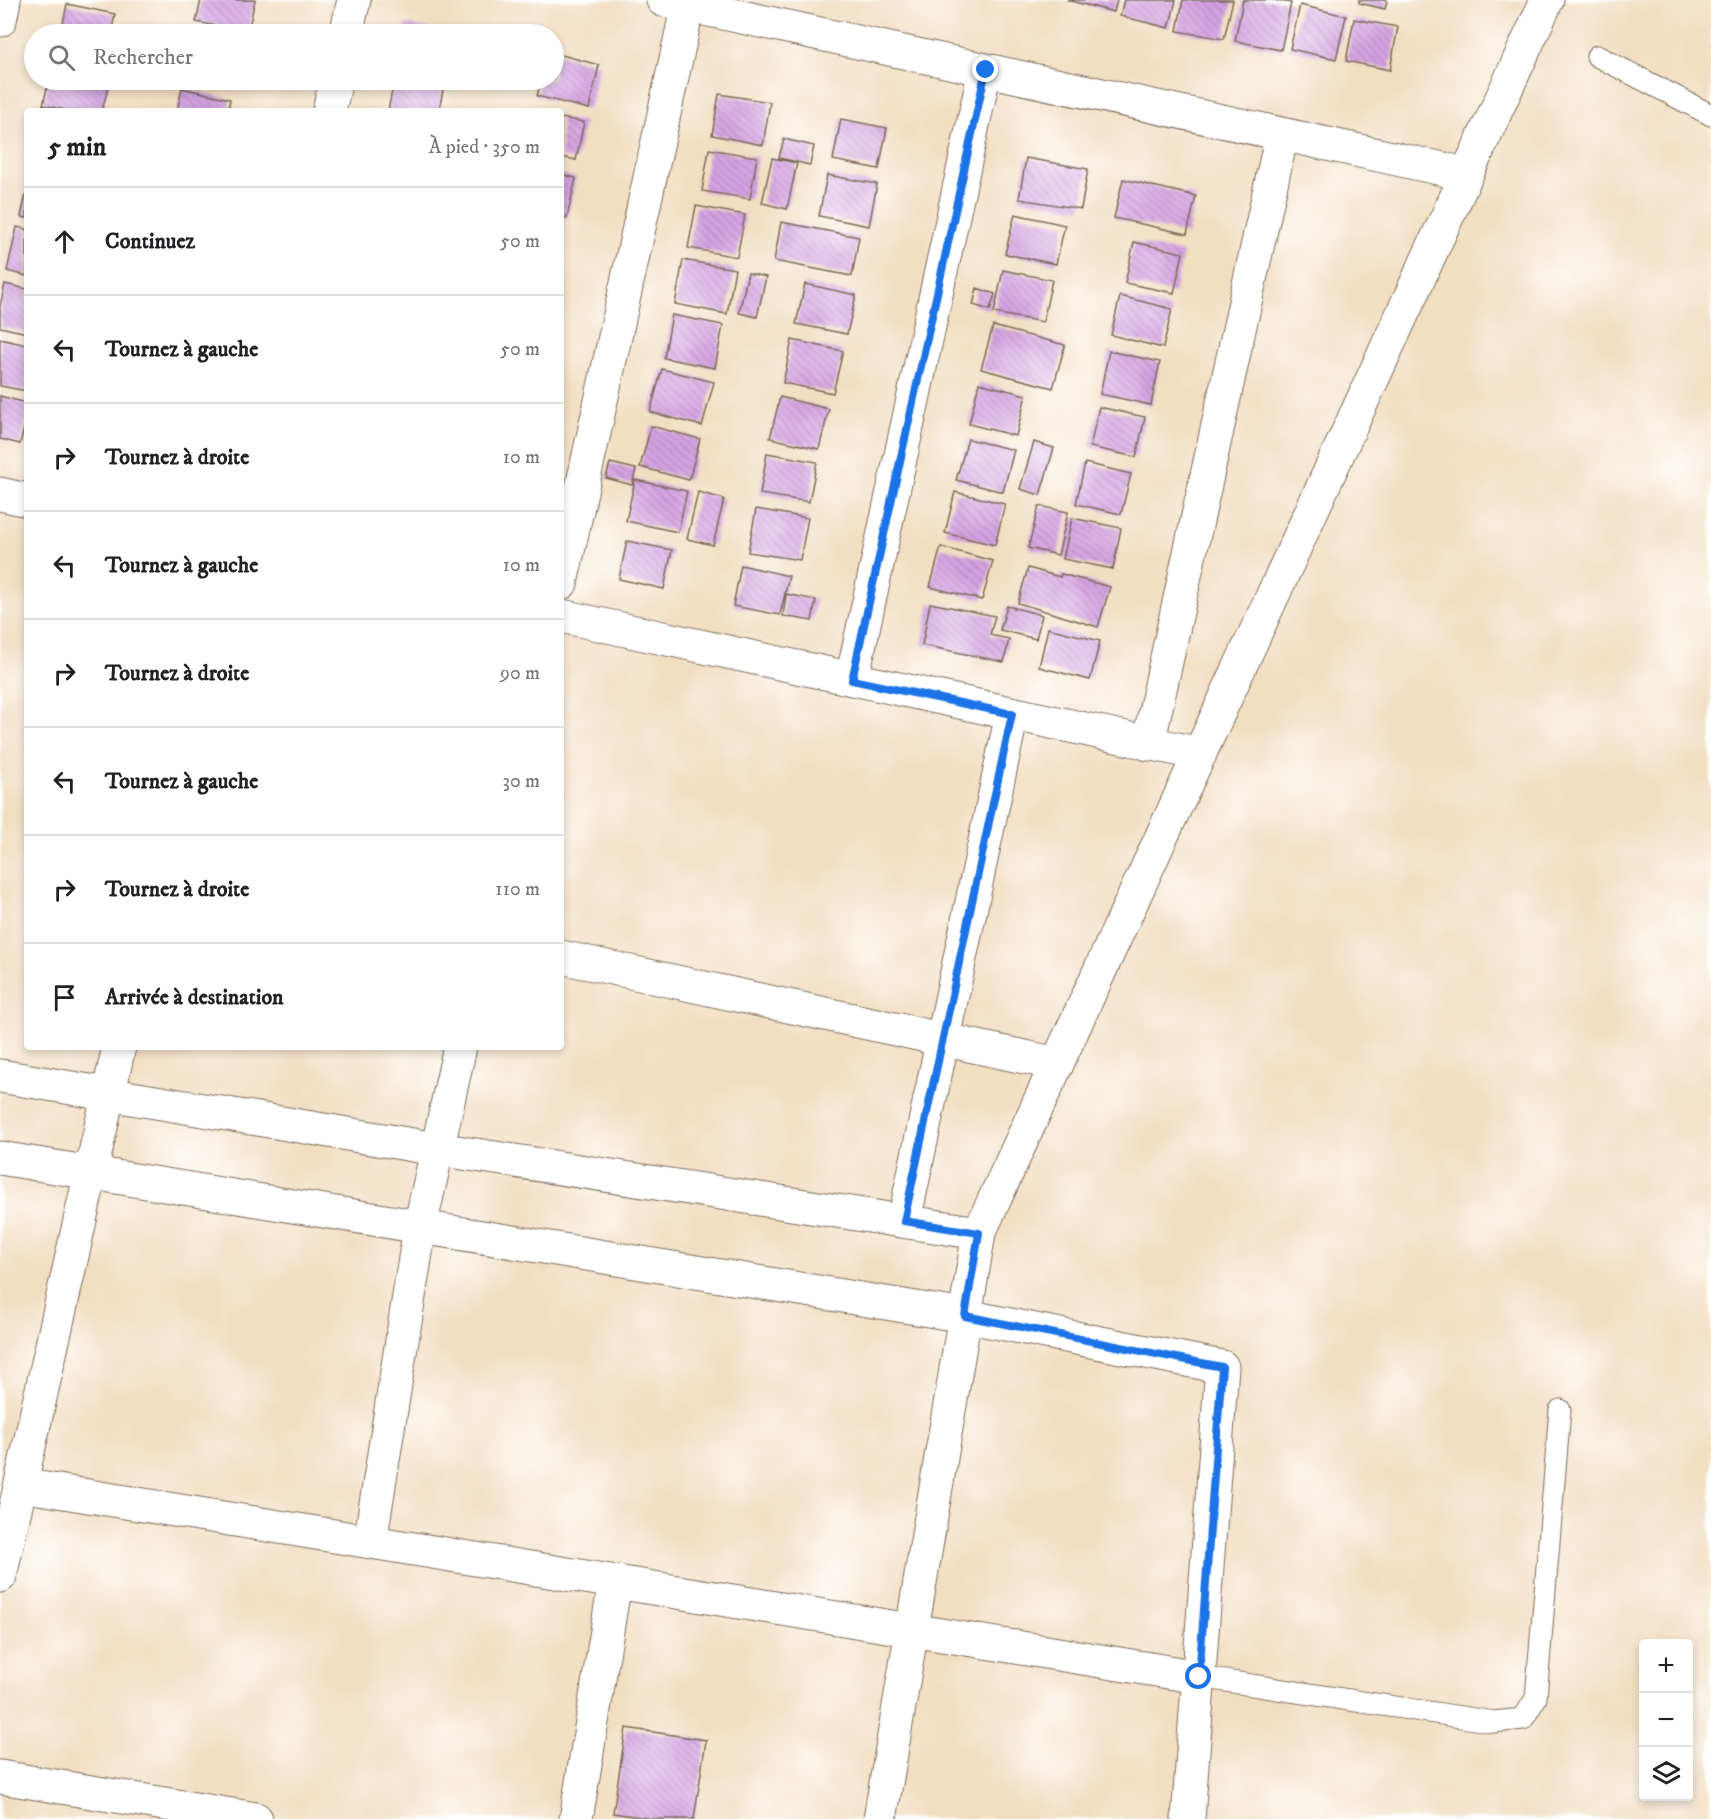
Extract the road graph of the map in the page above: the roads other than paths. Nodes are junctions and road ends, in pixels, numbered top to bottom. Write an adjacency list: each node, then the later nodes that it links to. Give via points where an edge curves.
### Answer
1 (4, 0): 5 (street)
2 (354, 0): 6 (street)
3 (1547, 0): 13 (street)
4 (680, 2): 8 (street); 16 (street)
5 (0, 20)
6 (348, 24)
7 (1597, 56): 11 (lane)
8 (986, 70): 12 (street); 18 (street)
9 (334, 90): 10 (street)
10 (330, 108)
11 (1711, 115)
12 (1282, 134): 13 (street); 20 (street)
13 (1466, 174): 21 (street)
14 (0, 494): 15 (street)
15 (24, 499)
16 (564, 568)
17 (564, 617): 18 (street)
18 (852, 680): 19 (street)
19 (1012, 714): 20 (street); 23 (street)
20 (1148, 744): 21 (street)
21 (1200, 754): 26 (street)
22 (564, 958): 23 (street)
23 (943, 1039): 26 (street); 32 (street)
24 (117, 1050): 28 (street)
25 (459, 1050): 29 (street)
26 (1057, 1064): 34 (street)
27 (0, 1076): 28 (street)
28 (108, 1094): 29 (street); 31 (street)
29 (437, 1149): 32 (street); 33 (street)
30 (0, 1158): 31 (street)
31 (91, 1173): 33 (street); 37 (street)
32 (904, 1221): 34 (street)
33 (420, 1227): 35 (street); 38 (street)
34 (979, 1233): 35 (street)
35 (965, 1316): 41 (street); 42 (street, via 1222,1367)
36 (1560, 1410): 42 (lane, via 1536,1698 1523,1719 1494,1722)
37 (21, 1485): 38 (street); 39 (street)
38 (370, 1542): 40 (street)
39 (0, 1576)
40 (615, 1582): 41 (street); 45 (street)
41 (912, 1630): 42 (street); 46 (street)
42 (1199, 1677): 47 (street)
43 (0, 1777): 44 (street)
44 (256, 1819)
45 (576, 1819)
46 (880, 1819)
47 (1188, 1819)

